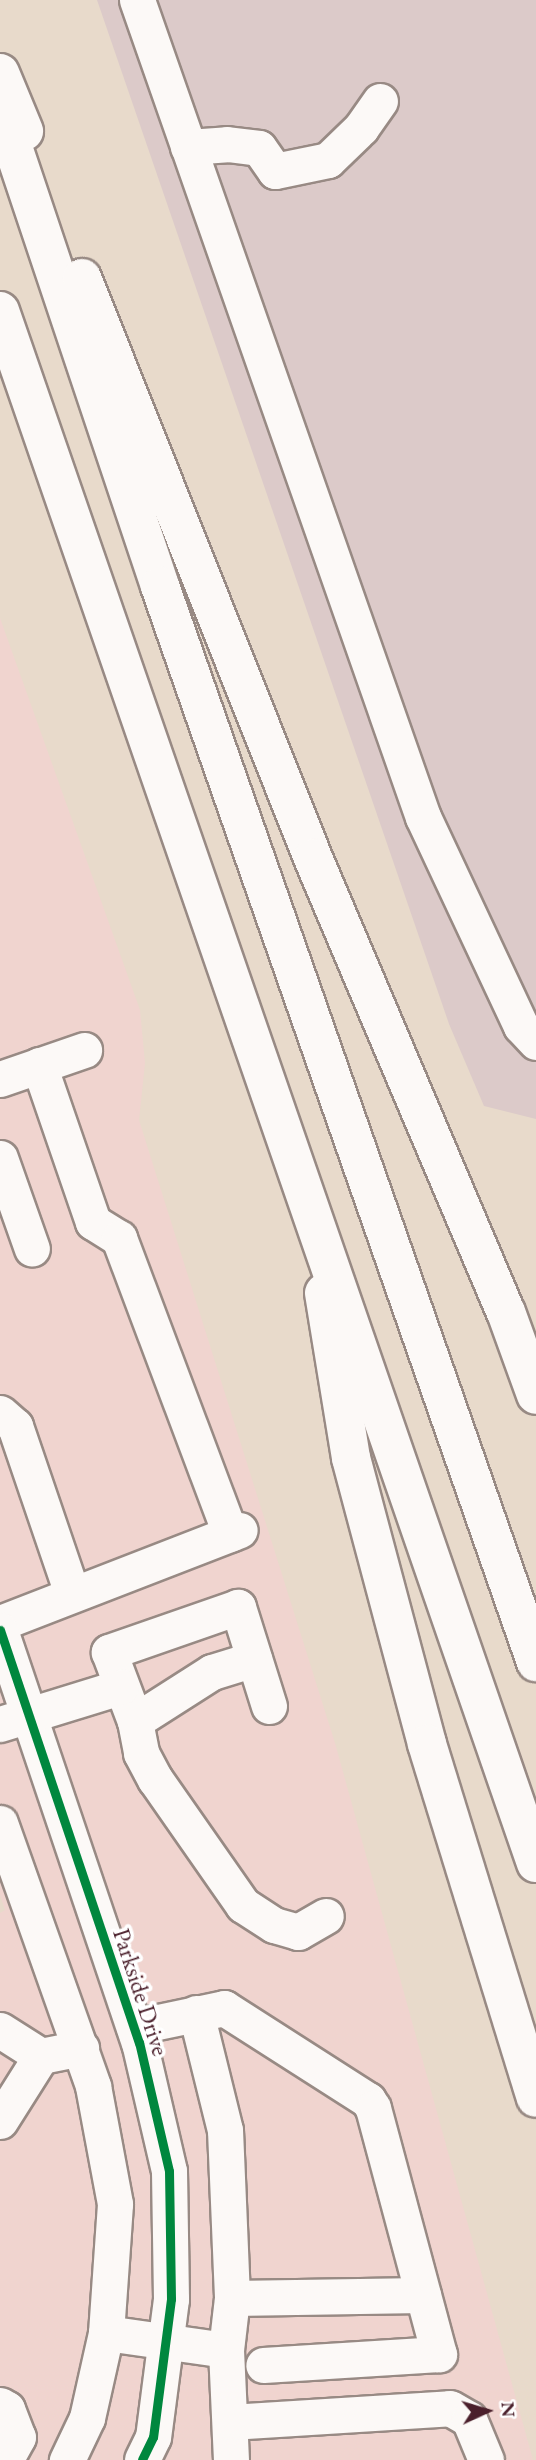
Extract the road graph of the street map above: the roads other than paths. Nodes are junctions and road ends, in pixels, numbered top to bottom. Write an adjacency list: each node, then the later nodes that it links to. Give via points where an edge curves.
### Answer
1 (137, 0): 5 (street)
2 (0, 73): 14 (highway, via 313,858)
3 (380, 101): 5 (street, via 361,128 328,160 275,171 259,148 227,144)
4 (0, 108): 22 (highway, via 160,586)
5 (188, 147): 7 (street, via 423,817 521,1026)
6 (0, 311): 12 (highway)
7 (536, 1042)
8 (84, 1050): 9 (street)
9 (39, 1065): 10 (street); 18 (street, via 93,1222 119,1238 235,1532)
10 (0, 1079)
11 (0, 1158): 13 (street)
12 (312, 1208): 28 (highway); 35 (highway, via 334,1372 351,1458 427,1744)
13 (32, 1249)
14 (506, 1312): 15 (highway); 16 (highway)
15 (536, 1386)
16 (536, 1395)
17 (0, 1413): 18 (street, via 15,1426)
18 (72, 1593): 19 (street)
19 (0, 1623)
20 (0, 1630): 25 (street, Parkside Drive)
21 (254, 1659): 23 (street, via 238,1606 109,1652); 24 (street); 26 (street, via 212,1672)
22 (536, 1662)
23 (120, 1687): 25 (street); 26 (street)
24 (269, 1706)
25 (14, 1719): 31 (street, Parkside Drive)
26 (135, 1721): 29 (street, via 142,1754 155,1779 243,1905 274,1925 298,1932)
27 (0, 1823): 33 (street)
28 (536, 1863)
29 (326, 1916)
30 (196, 2013): 31 (street); 37 (street, via 224,2008 368,2100); 38 (street, via 225,2130)
31 (134, 2027): 40 (street, Parkside Drive, via 169,2171 171,2299)
32 (0, 2030): 34 (street)
33 (81, 2048): 34 (street); 39 (street, via 116,2204)
34 (41, 2056): 36 (street)
35 (536, 2098)
36 (0, 2122)
37 (423, 2295): 38 (street); 42 (street, via 439,2354)
38 (232, 2298): 41 (street)
39 (106, 2333): 40 (street); 46 (street, via 87,2418)
40 (166, 2340): 41 (street); 47 (street, Parkside Drive, via 153,2437)
41 (226, 2350): 44 (street)
42 (263, 2365)
43 (0, 2405): 45 (street, via 7,2409 18,2437)
44 (228, 2446): 48 (street, via 450,2408 469,2419)
45 (5, 2460)
46 (67, 2460)
47 (142, 2460)
48 (486, 2460)

